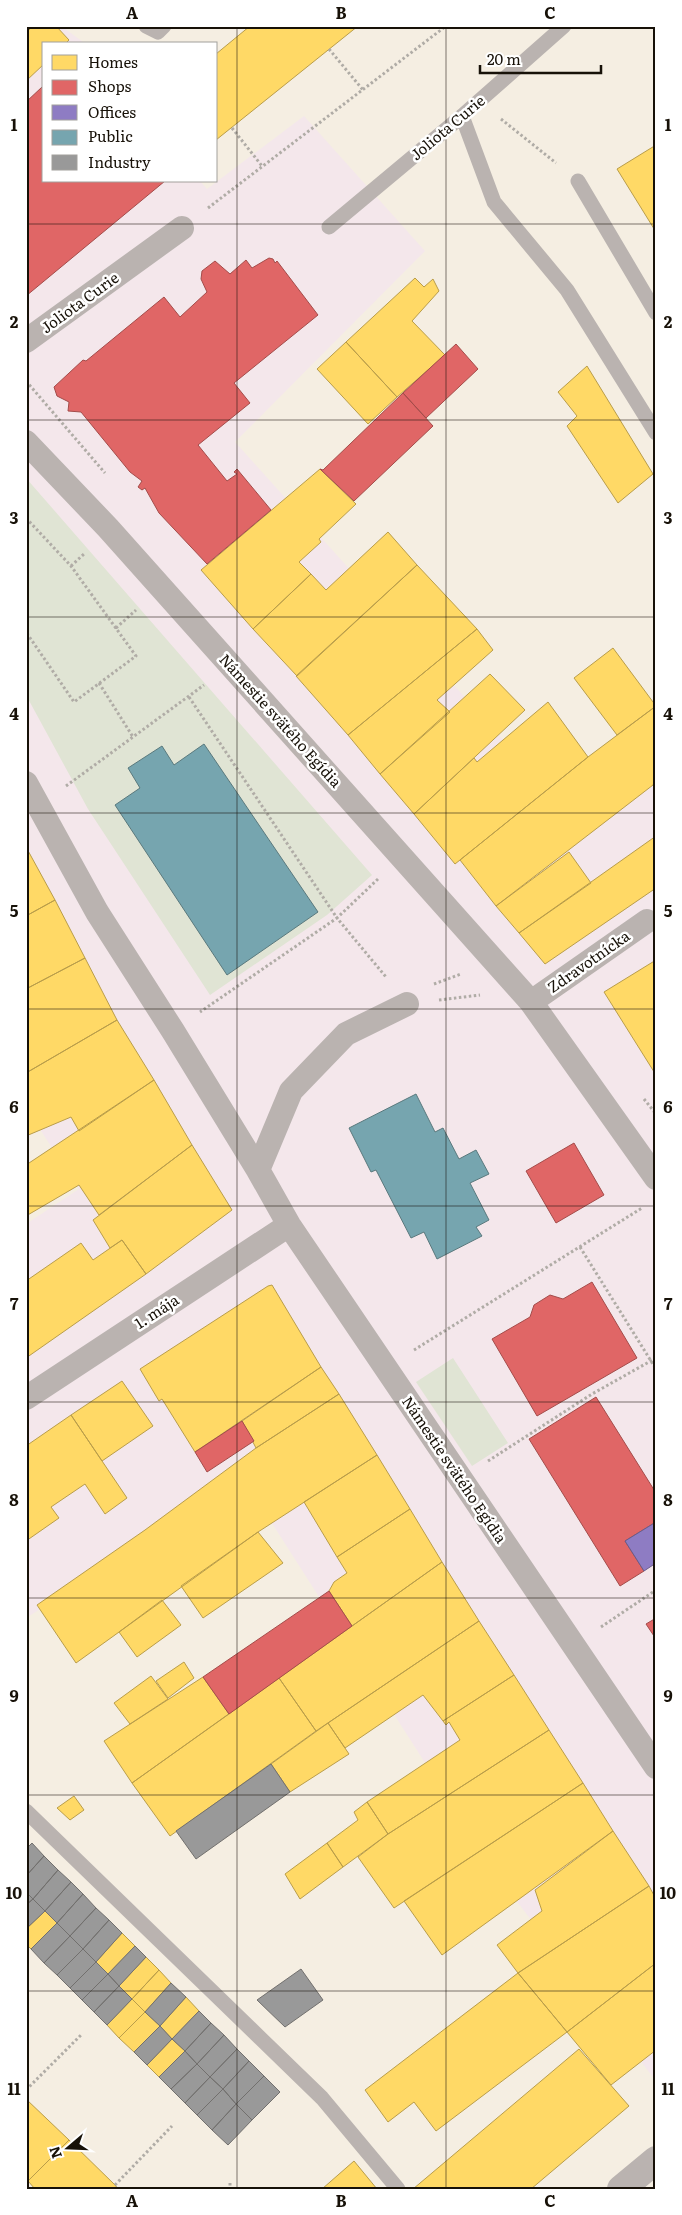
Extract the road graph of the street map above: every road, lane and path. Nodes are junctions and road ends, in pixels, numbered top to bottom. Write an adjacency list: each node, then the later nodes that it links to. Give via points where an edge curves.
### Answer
1 (446, 26): 4 (path)
2 (564, 26): 5 (lane, Joliota Curie)
3 (329, 49): 4 (path)
4 (363, 90): 8 (path)
5 (462, 116): 10 (lane, Joliota Curie); 14 (lane, via 494,202 567,290)
6 (502, 119): 9 (path)
7 (232, 128): 8 (path)
8 (262, 167): 11 (path)
9 (578, 181): 12 (lane)
10 (330, 227)
11 (182, 228): 13 (street, Joliota Curie)
12 (656, 313)
13 (26, 341)
14 (656, 433)
15 (26, 442): 18 (street, Námestie svätého Egídia)
16 (26, 518): 19 (path, via 71,566 136,656)
17 (26, 632): 19 (path, via 74,702)
18 (231, 666): 20 (path); 24 (street, Námestie svätého Egídia)
19 (99, 683): 21 (path)
20 (189, 697): 21 (path); 25 (path)
21 (133, 737): 22 (path)
22 (78, 777)
23 (26, 783): 31 (street, Námestie svätého Egídia, via 97,912)
24 (402, 858): 25 (path); 27 (street, Námestie svätého Egídia)
25 (337, 918): 28 (path); 30 (path)
26 (651, 918): 29 (street, Zdravotnícka)
27 (504, 972): 28 (path, via 476,969); 29 (street, Námestie svätého Egídia)
28 (404, 1000): 29 (path, via 498,993); 31 (street, via 346,1034 291,1091)
29 (532, 1002): 32 (street, Námestie svätého Egídia)
30 (210, 1004)
31 (258, 1170): 34 (street, Námestie svätého Egídia)
32 (656, 1178)
33 (643, 1208): 35 (path)
34 (289, 1225): 40 (street, 1. mája); 41 (street, Námestie svätého Egídia)
35 (580, 1247): 36 (path); 38 (path)
36 (440, 1334)
37 (656, 1358): 38 (path)
38 (651, 1361): 39 (path); 41 (path, via 542,1425)
39 (656, 1369)
40 (26, 1398)
41 (461, 1480): 44 (street, Námestie svätého Egídia)
42 (656, 1590): 43 (path)
43 (601, 1626)
44 (656, 1767)
45 (26, 1811): 53 (lane, via 322,2098)
46 (81, 2035): 47 (path)
47 (26, 2090)
48 (172, 2126): 51 (path)
49 (656, 2160): 54 (street)
50 (230, 2184): 52 (path)
51 (115, 2185)
52 (230, 2189)
53 (398, 2189)
54 (622, 2189)

